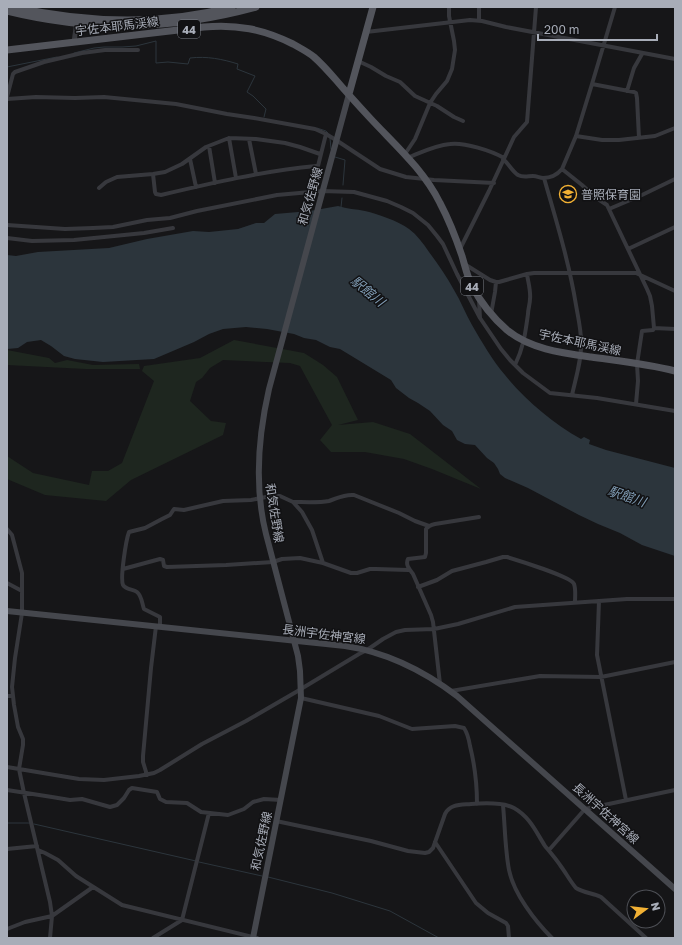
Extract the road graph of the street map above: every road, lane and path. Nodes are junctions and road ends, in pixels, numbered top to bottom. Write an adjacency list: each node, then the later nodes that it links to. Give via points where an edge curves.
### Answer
1 (13, 7): 11 (main road, 宇佐本耶馬渓線 / 44)
2 (256, 7): 8 (main road, 宇佐本耶馬渓線 / 44)
3 (373, 7): 14 (main road)
4 (449, 7): 12 (street)
5 (479, 7): 10 (street)
6 (536, 7): 15 (street)
7 (615, 7): 17 (street)
8 (231, 9): 11 (main road, 宇佐本耶馬渓線 / 44, via 193,21 145,25 105,26); 13 (main road)
9 (7, 11): 11 (main road, 宇佐本耶馬渓線 / 44, via 36,18)
10 (479, 20): 12 (street); 15 (street)
11 (77, 21): 16 (street)
12 (450, 22): 14 (street); 27 (street, via 454,46 452,70)
13 (230, 26): 16 (main road, 宇佐本耶馬渓線 / 44); 25 (main road, 宇佐本耶馬渓線 / 44, via 261,31 299,47 318,60)
14 (366, 32): 22 (main road)
15 (534, 32): 17 (street); 39 (street, via 528,119 514,137)
16 (74, 42): 18 (main road, 宇佐本耶馬渓線 / 44)
17 (604, 46): 20 (street); 23 (street)
18 (7, 50)
19 (138, 50): 26 (street, via 105,50 44,62 19,70 13,74)
20 (642, 54): 21 (street); 24 (street)
21 (675, 59)
22 (358, 61): 25 (main road); 27 (street, via 400,82 415,96)
23 (592, 84): 24 (street); 31 (street)
24 (627, 90): 33 (street, via 637,96)
25 (349, 94): 35 (main road, 和気佐野線); 38 (main road, 宇佐本耶馬渓線 / 44)
26 (7, 98): 30 (street, via 104,97 176,104 315,129)
27 (430, 103): 28 (street); 38 (street)
28 (463, 121)
29 (675, 128): 33 (street, via 661,134)
30 (326, 134): 35 (street); 37 (street)
31 (576, 136): 33 (street, via 611,141); 41 (street)
32 (229, 138): 34 (street); 36 (street); 44 (street)
33 (639, 138)
34 (249, 139): 37 (street, via 300,146); 43 (street)
35 (336, 140): 46 (street, via 380,169 406,177); 52 (main road, 和気佐野線)
36 (209, 146): 40 (street); 49 (street)
37 (320, 154): 43 (street, via 318,166)
38 (407, 156): 39 (street, via 456,144 484,149); 46 (main road, 宇佐本耶馬渓線 / 44)
39 (504, 158): 45 (street, via 520,176); 48 (street)
40 (190, 159): 42 (street, via 165,172); 50 (street)
41 (562, 169): 45 (street, via 553,176); 53 (street)
42 (153, 174): 50 (street, via 155,192 158,195); 51 (street, via 117,177)
43 (256, 174): 44 (street)
44 (236, 178): 49 (street)
45 (544, 178): 61 (street)
46 (425, 179): 48 (street); 59 (main road, 宇佐本耶馬渓線 / 44, via 441,203)
47 (675, 179): 53 (street)
48 (494, 182): 59 (street)
49 (215, 183): 50 (street)
50 (196, 187)
51 (99, 188)
52 (322, 192): 54 (street, via 277,195 170,218 113,227 65,229); 68 (street, via 354,192 373,197 401,207 422,219 443,244); 79 (main road, 和気佐野線, via 269,389 261,428 258,471)
53 (609, 209): 58 (street)
54 (7, 224)
55 (675, 227): 58 (street)
56 (174, 228): 57 (street, via 74,240 32,241)
57 (7, 238)
58 (628, 249): 62 (street)
59 (460, 250): 60 (main road, 宇佐本耶馬渓線 / 44)
60 (464, 264): 64 (street); 66 (main road, 宇佐本耶馬渓線 / 44)
61 (570, 273): 62 (street); 63 (street); 72 (street, via 581,330)
62 (639, 273): 65 (street); 69 (street, via 650,296)
63 (526, 274): 64 (street); 71 (street, via 530,300)
64 (496, 282): 67 (street)
65 (675, 291)
66 (479, 298): 67 (main road, 宇佐本耶馬渓線 / 44); 68 (street)
67 (491, 314): 71 (main road, 宇佐本耶馬渓線 / 44, via 508,330)
68 (480, 318): 74 (street)
69 (654, 328): 70 (street); 73 (street, via 642,331)
70 (675, 329)
71 (524, 340): 72 (main road, 宇佐本耶馬渓線 / 44, via 542,348); 74 (street)
72 (581, 356): 73 (main road, 宇佐本耶馬渓線 / 44); 76 (street)
73 (637, 364): 75 (main road, 宇佐本耶馬渓線 / 44); 77 (street)
74 (515, 365): 76 (street, via 550,393)
75 (675, 371)
76 (572, 395): 77 (street)
77 (636, 404): 78 (street)
78 (675, 411)
79 (260, 499): 80 (street, via 276,496); 84 (main road, 和気佐野線); 86 (street, via 223,501 184,510 174,509 170,515 130,532)
80 (293, 502): 82 (street, via 327,501 346,494 354,495); 85 (street, via 311,526)
81 (479, 517): 82 (street)
82 (429, 526): 87 (street, via 426,530 425,557 408,559)
83 (7, 529): 90 (street, via 12,535 22,573)
84 (273, 562): 85 (street, via 306,558); 86 (street, via 167,567 160,559); 98 (main road, 和気佐野線)
85 (323, 563): 87 (street, via 351,573 370,569)
86 (123, 569): 96 (street, via 124,585 137,592 144,609 160,617)
87 (408, 570): 89 (street, via 413,574)
88 (7, 583): 90 (street)
89 (418, 587): 93 (street, via 452,571 503,556 572,581 575,585); 97 (street, via 431,615)
90 (22, 590): 95 (street)
91 (675, 599): 92 (street)
92 (599, 601): 93 (street); 101 (street, via 597,655)
93 (575, 602): 97 (street, via 514,607)
94 (7, 611): 95 (main road, 長洲宇佐神宮線)
95 (22, 613): 96 (main road, 長洲宇佐神宮線); 106 (street, via 15,658)
96 (158, 626): 98 (main road, 長洲宇佐神宮線); 110 (street, via 142,756)
97 (434, 629): 99 (street, via 396,632); 102 (street)
98 (294, 641): 99 (main road, 長洲宇佐神宮線); 103 (main road, 和気佐野線)
99 (367, 650): 102 (main road, 長洲宇佐神宮線, via 402,663); 103 (street)
100 (675, 662): 101 (street)
101 (601, 677): 104 (street, via 540,676); 115 (street)
102 (440, 684): 104 (main road, 長洲宇佐神宮線)
103 (301, 689): 107 (main road, 和気佐野線); 110 (street)
104 (450, 691): 118 (main road, 長洲宇佐神宮線)
105 (7, 696): 106 (street)
106 (13, 696): 109 (street, via 23,740)
107 (301, 698): 114 (main road, 和気佐野線); 116 (street, via 379,716 412,729 455,726 464,728 474,762)
108 (7, 767): 109 (street)
109 (19, 769): 110 (street, via 79,779 104,780); 113 (street)
110 (147, 775)
111 (7, 790): 113 (street)
112 (675, 790): 115 (street)
113 (24, 793): 119 (street, via 70,800 82,799 110,807 117,805 132,788 157,792 160,799 166,802 187,803 198,811); 122 (street)
114 (281, 800): 119 (street, via 264,799 253,802 244,809 228,815); 120 (main road, 和気佐野線)
115 (626, 800): 118 (street)
116 (477, 804): 117 (street); 121 (street, via 448,808)
117 (504, 805): 124 (street, via 514,808 526,817); 134 (street, via 509,871 528,908)
118 (585, 809): 124 (street); 126 (main road, 長洲宇佐神宮線)
119 (209, 813): 128 (street)
120 (276, 821): 121 (street, via 422,853 433,848); 132 (main road, 和気佐野線)
121 (435, 842): 133 (street, via 476,903 506,923)
122 (38, 848): 123 (street); 125 (street); 127 (street)
123 (7, 849)
124 (549, 850): 135 (street, via 576,888 601,897)
125 (93, 887): 127 (street); 128 (street, via 122,905)
126 (675, 889)
127 (52, 916): 129 (street); 130 (street)
128 (182, 920): 131 (street); 132 (street)
129 (7, 929)
130 (50, 938)
131 (153, 938)
132 (254, 938)
133 (509, 938)
134 (552, 938)
135 (646, 938)

